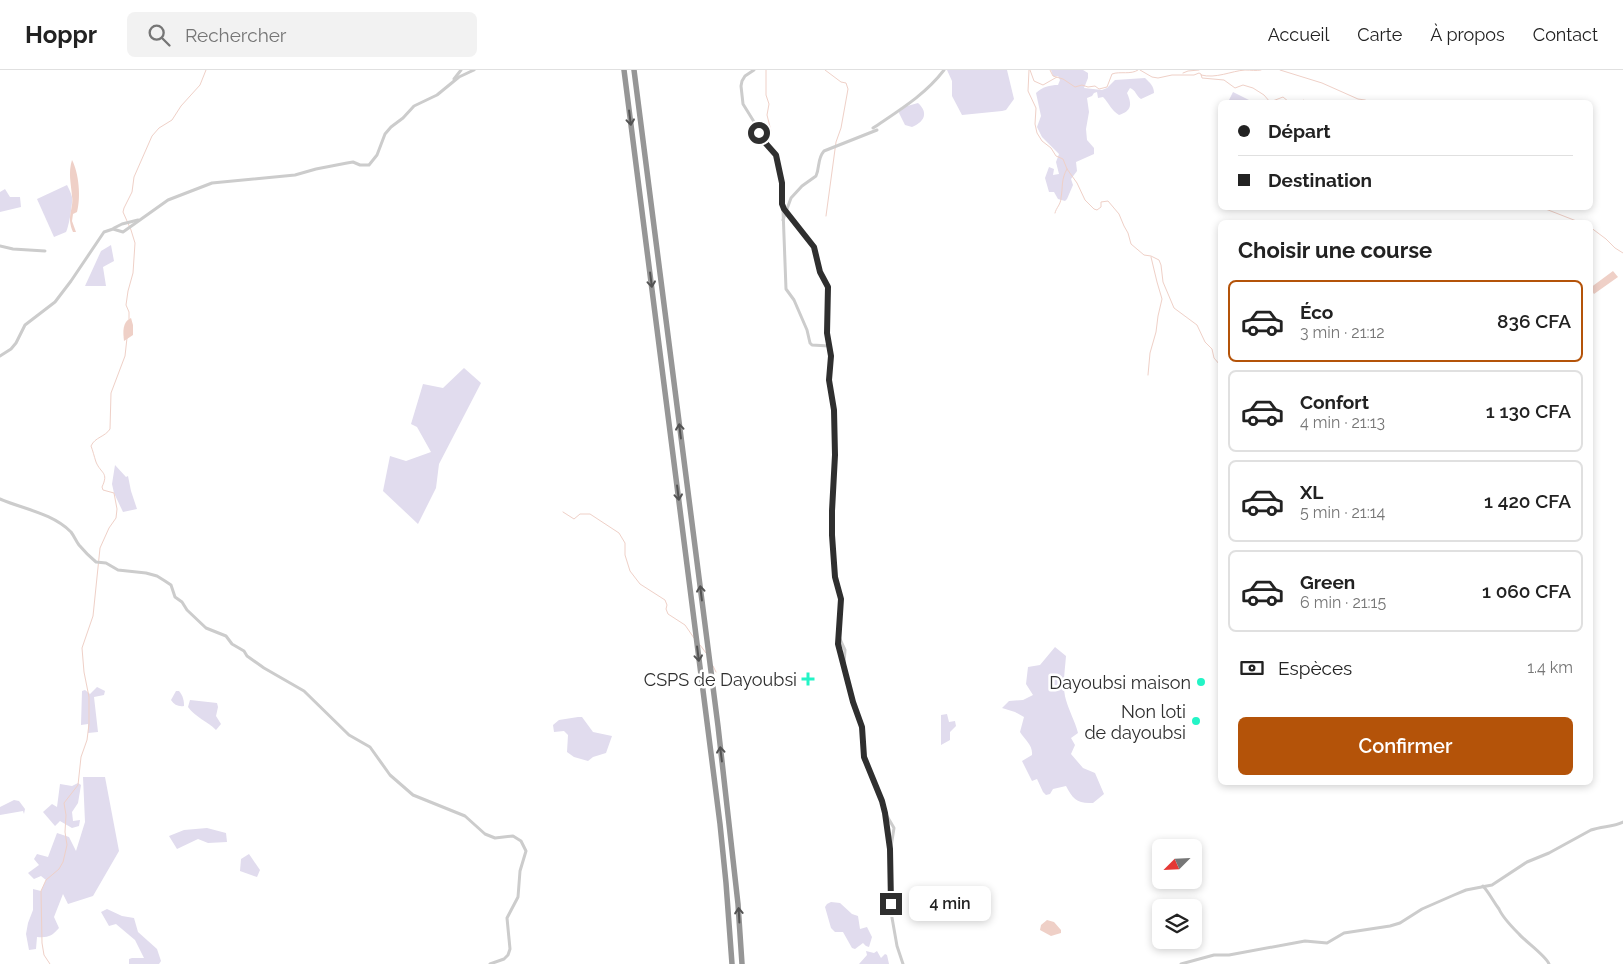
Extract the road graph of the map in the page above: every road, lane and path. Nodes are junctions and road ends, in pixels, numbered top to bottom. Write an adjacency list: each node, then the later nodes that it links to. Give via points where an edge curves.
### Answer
1 (462, 70): 7 (street)
2 (474, 70): 7 (street)
3 (624, 70): 23 (highway, one-way to 23, via 718,814)
4 (634, 70): 24 (highway, one-way to 4, via 718,726)
5 (754, 70): 10 (street, via 742,81 743,104 761,138 776,155 782,183)
6 (944, 70): 8 (street, via 918,96)
7 (452, 82): 12 (street, via 437,95 414,106 391,126 370,165 353,162 316,168 295,176 212,183 168,200)
8 (873, 128)
9 (877, 130): 11 (street, via 824,151 816,176 791,198)
10 (782, 205): 11 (street); 13 (street)
11 (787, 214): 13 (street); 17 (street, via 814,247 820,272 828,287)
12 (142, 220): 14 (street); 14 (street, via 123,232)
13 (783, 221): 17 (street, via 786,289 794,300 810,343)
14 (112, 229): 18 (street, via 104,232 54,302 25,325 16,343)
15 (0, 246): 16 (street)
16 (46, 251)
17 (828, 346): 25 (street, via 835,455 832,535 835,577 841,599 838,635 845,650 844,668 862,727 864,757 894,828 890,849 891,912)
18 (0, 356)
19 (0, 498): 22 (street, via 38,512 65,527 96,562 118,570 152,574 165,581 171,585 175,597 206,628 226,636 247,656 304,692 350,736 370,747 390,775 413,795 464,816 485,834 495,838 513,836 521,841 526,851 518,897 507,918 510,949 504,959)
20 (1623, 822): 21 (street, via 1591,830 1527,862 1500,881)
21 (1483, 886): 26 (street, via 1422,909 1400,923 1344,933 1326,943 1305,941 1230,956 1214,955); 27 (street, via 1513,928)
22 (490, 964)
23 (732, 964)
24 (742, 964)
25 (903, 964)
26 (1181, 964)
27 (1550, 964)

